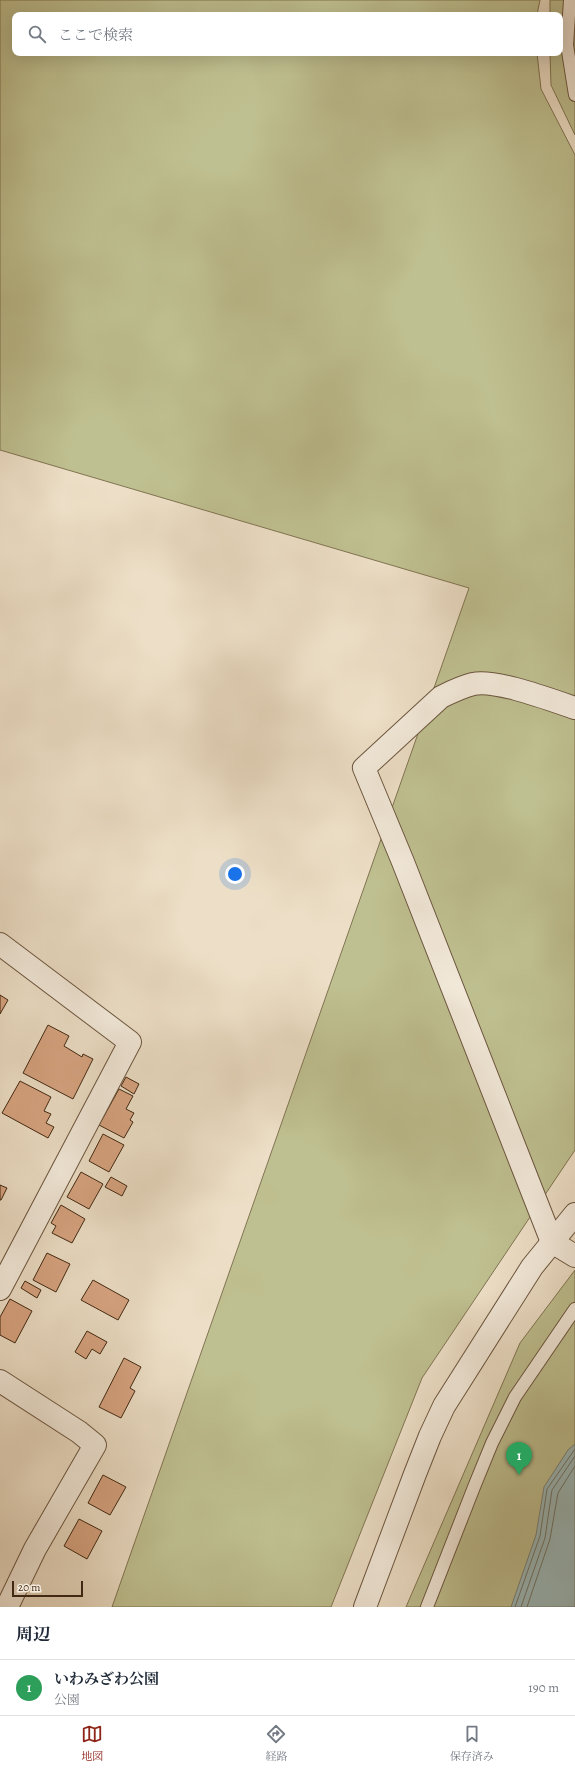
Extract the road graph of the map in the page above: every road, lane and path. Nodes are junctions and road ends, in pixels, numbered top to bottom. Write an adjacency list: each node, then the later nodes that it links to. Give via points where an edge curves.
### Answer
1 (570, 0): 2 (lane, via 567,44)
2 (575, 95)
3 (575, 708): 6 (street, via 494,684 474,684 441,697 364,768)
4 (0, 944): 8 (street, via 130,1042)
5 (575, 1214): 6 (street)
6 (552, 1242): 7 (street); 12 (street, via 532,1267 444,1406 415,1474)
7 (575, 1256)
8 (0, 1290)
9 (575, 1309): 13 (lane, via 515,1397 492,1443)
10 (0, 1381): 11 (street, via 95,1445 35,1549)
11 (7, 1607)
12 (366, 1607)
13 (427, 1607)

